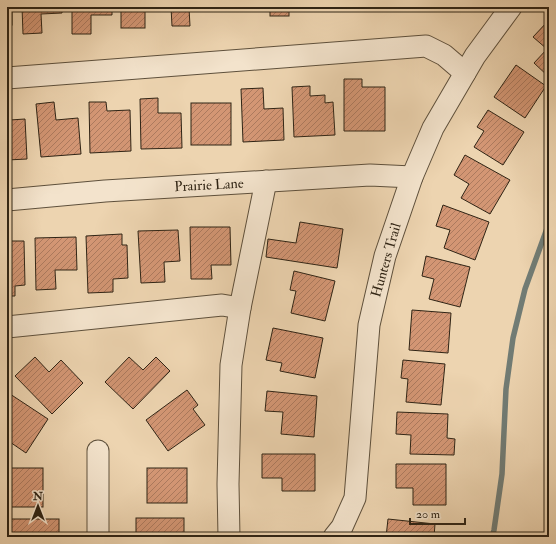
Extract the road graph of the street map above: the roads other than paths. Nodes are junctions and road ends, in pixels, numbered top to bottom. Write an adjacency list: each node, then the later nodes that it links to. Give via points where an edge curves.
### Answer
1 (511, 7): 2 (street, Hunters Trail, via 474,56)
2 (465, 73): 3 (street, via 444,56 426,46); 4 (street, Hunters Trail, via 433,128)
3 (7, 78)
4 (412, 177): 5 (street, Prairie Lane, via 370,175); 12 (street, Hunters Trail, via 385,256 369,325 355,498 342,527)
5 (266, 181): 6 (street, Prairie Lane); 7 (street)
6 (7, 200)
7 (240, 308): 8 (street, via 222,305); 11 (street, via 231,365)
8 (7, 327)
9 (98, 451): 10 (street)
10 (98, 537)
11 (229, 537)
12 (334, 537)

